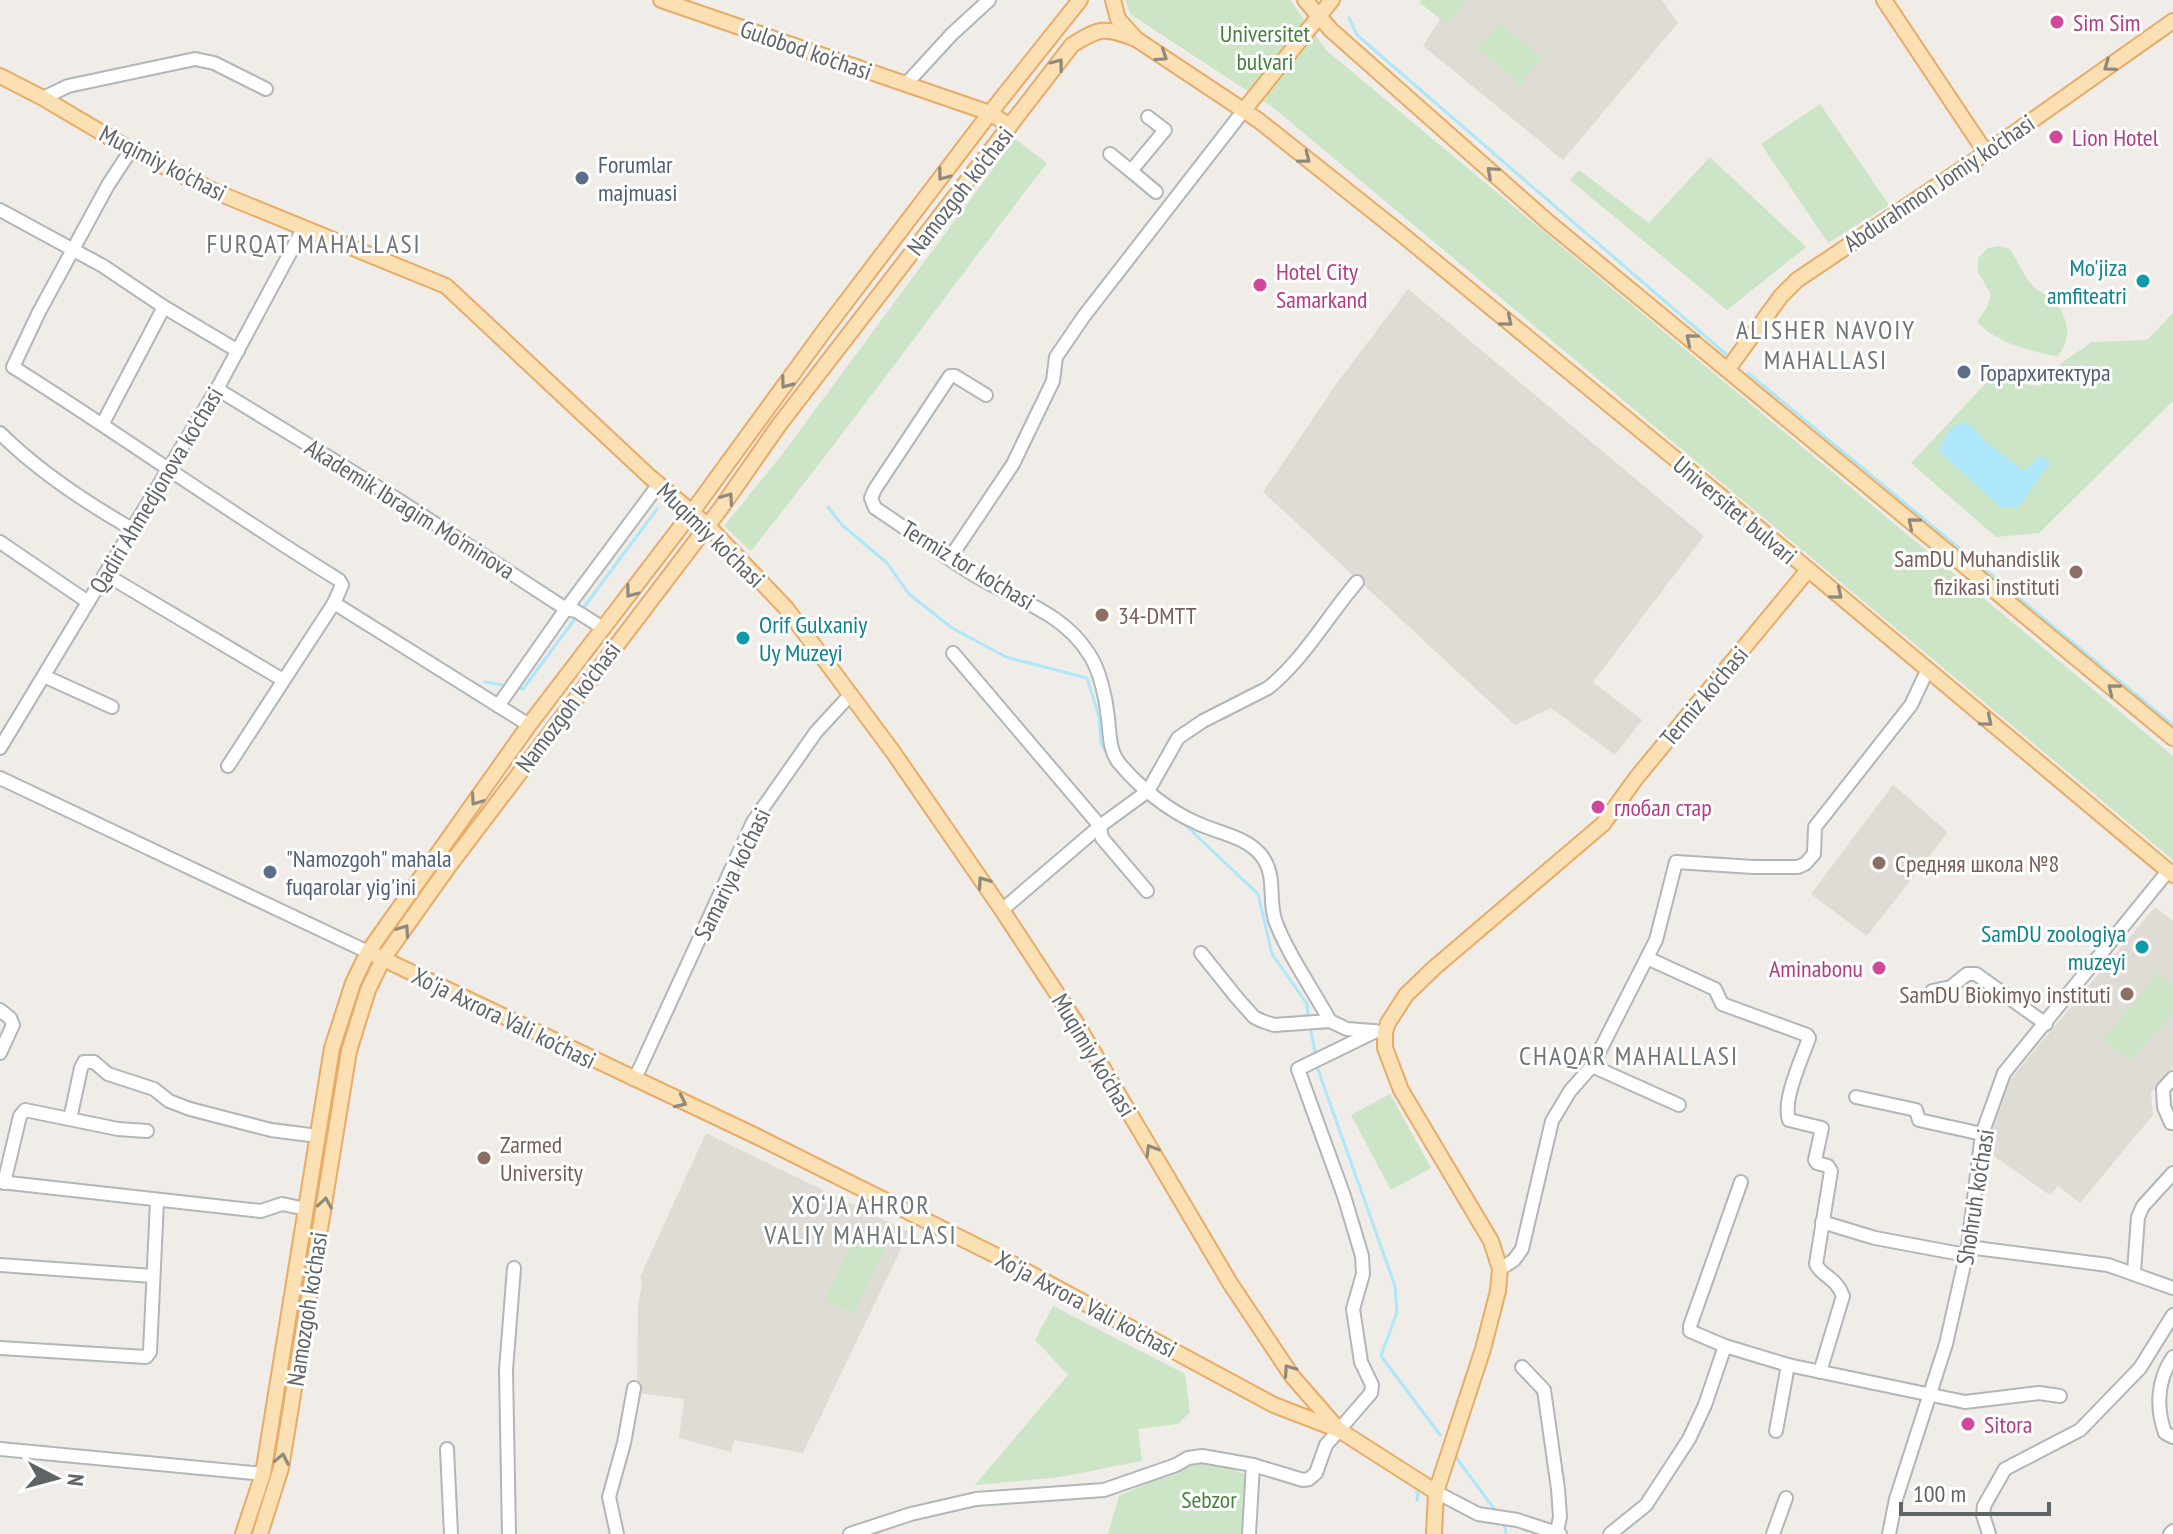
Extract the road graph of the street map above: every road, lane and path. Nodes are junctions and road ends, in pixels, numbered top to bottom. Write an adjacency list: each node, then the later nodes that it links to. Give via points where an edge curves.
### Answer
1 (661, 0): 12 (main road, Gulobod ko'chasi)
2 (989, 0): 12 (street)
3 (1080, 0): 16 (main road, Namozgoh ko'chasi)
4 (1113, 0): 10 (main road, Universitet bulvari, via 1118,19)
5 (1305, 0): 8 (main road)
6 (1332, 0): 8 (main road)
7 (1884, 0): 20 (main road)
8 (1318, 15): 15 (main road); 31 (main road, one-way to 8, via 1548,222)
9 (2173, 21): 20 (main road, Abdurahmon Jomiy ko'chasi, one-way to 20)
10 (1136, 39): 15 (main road, Universitet bulvari, one-way to 15); 18 (main road, Namozgoh ko'chasi, one-way to 10, via 1072,45 1107,28)
11 (0, 76): 14 (main road, Muqimiy ko'chasi)
12 (906, 84): 16 (main road, Gulobod ko'chasi)
13 (266, 89): 14 (street, via 195,59 68,86)
14 (43, 98): 19 (main road, Muqimiy ko'chasi)
15 (1244, 110): 42 (street, via 1056,357 1053,381 1013,464); 43 (main road, Universitet bulvari, one-way to 43)
16 (990, 113): 18 (main road, Gulobod ko'chasi); 28 (main road, Namozgoh ko'chasi, one-way to 28)
17 (1148, 117): 22 (street, via 1165,130)
18 (1010, 126): 29 (main road, Namozgoh ko'chasi)
19 (131, 150): 25 (main road, Muqimiy ko'chasi); 26 (street)
20 (1986, 153): 31 (main road, Abdurahmon Jomiy ko'chasi, via 1797,280)
21 (1110, 154): 22 (street)
22 (1131, 171): 23 (street)
23 (1156, 192)
24 (0, 210): 26 (street)
25 (304, 227): 30 (street, Qadiri Ahmedjonova ko'chasi); 37 (main road, Muqimiy ko'chasi, via 446,286)
26 (74, 252): 27 (street); 34 (street, via 13,367)
27 (164, 307): 30 (street); 34 (street)
28 (830, 324): 29 (main road); 38 (main road, Namozgoh ko'chasi, one-way to 38)
29 (845, 339): 39 (main road, Namozgoh ko'chasi, one-way to 29)
30 (238, 351): 32 (street, Qadiri Ahmedjonova ko'chasi)
31 (1728, 369): 58 (main road, one-way to 31)
32 (217, 389): 36 (street, Qadiri Ahmedjonova ko'chasi); 48 (street, Akademik Ibragim Mo'minova)
33 (986, 395): 42 (street, Termiz tor ko'chasi, via 950,376 871,498 875,508)
34 (103, 423): 36 (street)
35 (0, 433): 40 (street, via 22,455)
36 (168, 470): 40 (street, Qadiri Ahmedjonova ko'chasi); 47 (street, via 339,580)
37 (659, 484): 38 (main road, Muqimiy ko'chasi); 48 (street)
38 (692, 512): 39 (main road, Muqimiy ko'chasi); 49 (main road, Namozgoh ko'chasi, one-way to 49)
39 (707, 525): 54 (main road, Muqimiy ko'chasi, via 786,608); 70 (main road, Namozgoh ko'chasi, one-way to 39)
40 (132, 529): 44 (street, Qadiri Ahmedjonova ko'chasi)
41 (0, 542): 46 (street)
42 (950, 558): 62 (street, Termiz tor ko'chasi, via 1061,623 1082,643 1096,668 1112,752)
43 (1808, 570): 51 (main road, Universitet bulvari, one-way to 51); 75 (main road, Termiz ko'chasi, via 1603,824 1434,968)
44 (105, 574): 46 (street, Qadiri Ahmedjonova ko'chasi); 53 (street)
45 (1357, 582): 62 (street, via 1298,662 1276,682 1178,738)
46 (88, 602): 52 (street, Qadiri Ahmedjonova ko'chasi)
47 (334, 603): 53 (street); 55 (street)
48 (575, 612): 49 (street, Akademik Ibragim Mo'minova); 55 (street)
49 (603, 628): 57 (main road, Namozgoh ko'chasi)
50 (953, 653): 63 (street)
51 (1927, 671): 64 (main road, Universitet bulvari, one-way to 64); 69 (street, via 1911,705 1815,827 1814,854 1805,864 1789,868 1676,862)
52 (46, 677): 56 (street); 59 (street, Qadiri Ahmedjonova ko'chasi)
53 (283, 680): 60 (street)
54 (851, 694): 66 (main road, Muqimiy ko'chasi, one-way to 54); 79 (street, Samariya ko'chasi, via 816,732 753,822)
55 (501, 701): 57 (street)
56 (112, 707)
57 (529, 725): 67 (main road, Namozgoh ko'chasi, one-way to 67)
58 (2173, 738)
59 (0, 748)
60 (228, 766)
61 (0, 778): 67 (street)
62 (1148, 791): 63 (street); 73 (street, Termiz tor ko'chasi, via 1196,823 1236,837 1261,855 1272,881 1274,916 1282,938)
63 (1100, 826): 65 (street, via 1102,838); 66 (street)
64 (2171, 870): 74 (street, Shohruh ko'chasi)
65 (1147, 891)
66 (1002, 910): 110 (main road, Muqimiy ko'chasi, one-way to 66, via 1292,1376 1230,1283 1075,1021)
67 (368, 952): 70 (main road, Xo'ja Axrora Vali ko'chasi); 86 (main road, Namozgoh ko'chasi, via 332,1048)
68 (1201, 953): 73 (street, via 1254,1017 1274,1025)
69 (1647, 958): 77 (street); 92 (street, via 1715,989 1722,1004 1809,1038 1787,1117 1822,1128 1815,1160 1831,1171)
70 (383, 959): 79 (main road, Xo'ja Axrora Vali ko'chasi); 122 (main road, Namozgoh ko'chasi, one-way to 70, via 281,1468 349,1051)
71 (1932, 991): 74 (street, via 1976,974)
72 (0, 1010): 76 (street, via 13,1025)
73 (1330, 1021): 75 (street, via 1347,1029)
74 (2046, 1024): 85 (street, Shohruh ko'chasi, via 2004,1073)
75 (1380, 1032): 96 (main road, via 1401,1090 1491,1241); 110 (street, via 1298,1069 1364,1264 1353,1309 1371,1393)
76 (0, 1053)
77 (1592, 1066): 81 (street); 96 (street, via 1552,1121 1522,1249)
78 (2173, 1078): 83 (street, via 2163,1089)
79 (633, 1079): 110 (main road, Xo'ja Axrora Vali ko'chasi, one-way to 110, via 1009,1262 1274,1405)
80 (1856, 1097): 85 (street, via 1916,1110 1919,1120)
81 (1679, 1105)
82 (70, 1119): 84 (street); 86 (street, via 81,1068 84,1062 94,1062 108,1074 154,1089 190,1109); 88 (street, via 25,1110)
83 (2171, 1123)
84 (147, 1131)
85 (1982, 1134): 93 (street, Shohruh ko'chasi)
86 (318, 1136): 91 (main road, Namozgoh ko'chasi)
87 (2173, 1173): 97 (street, via 2138,1217)
88 (2, 1182): 90 (street)
89 (1741, 1182): 101 (street, via 1690,1326 1690,1331)
90 (157, 1201): 91 (street, via 261,1211 282,1204); 98 (street)
91 (306, 1209): 116 (main road, Namozgoh ko'chasi)
92 (1822, 1222): 93 (street, via 1875,1238); 106 (street, via 1817,1268 1833,1278 1843,1296)
93 (1967, 1251): 97 (street); 108 (street, Shohruh ko'chasi)
94 (0, 1265): 98 (street)
95 (514, 1268): 124 (street, via 506,1370)
96 (1500, 1269): 117 (main road, via 1486,1337)
97 (2134, 1272): 99 (street)
98 (153, 1276): 102 (street, via 146,1357)
99 (2173, 1288)
100 (2173, 1315): 133 (street, via 2140,1368 2080,1430 2005,1469 1984,1506)
101 (1725, 1346): 104 (street); 130 (street, via 1689,1439 1646,1505)
102 (0, 1348)
103 (2173, 1357): 112 (street, via 2159,1388 2161,1421)
104 (1788, 1365): 106 (street); 111 (street)
105 (1522, 1367): 120 (street, via 1544,1390)
106 (1820, 1372): 108 (street)
107 (634, 1388): 125 (street, via 609,1497)
108 (1930, 1394): 109 (street, via 1965,1402 2039,1393); 132 (street, Shohruh ko'chasi)
109 (2060, 1396)
110 (1339, 1430): 115 (street, via 1309,1479); 117 (main road, Xo'ja Axrora Vali ko'chasi)
111 (1776, 1431)
112 (2173, 1437)
113 (0, 1449): 116 (street)
114 (447, 1449): 123 (street)
115 (1253, 1465): 126 (street, via 1188,1458 1104,1490 976,1499); 127 (street)
116 (263, 1474): 121 (main road, Namozgoh ko'chasi)
117 (1436, 1492): 119 (street, via 1470,1511); 128 (main road)
118 (1786, 1498): 131 (street)
119 (1505, 1518): 120 (street); 129 (street)
120 (1559, 1533)
121 (243, 1534)
122 (260, 1534)
123 (451, 1534)
124 (509, 1534)
125 (617, 1534)
126 (850, 1534)
127 (1249, 1534)
128 (1434, 1534)
129 (1519, 1534)
130 (1610, 1534)
131 (1773, 1534)
132 (1889, 1534)
133 (1989, 1534)

